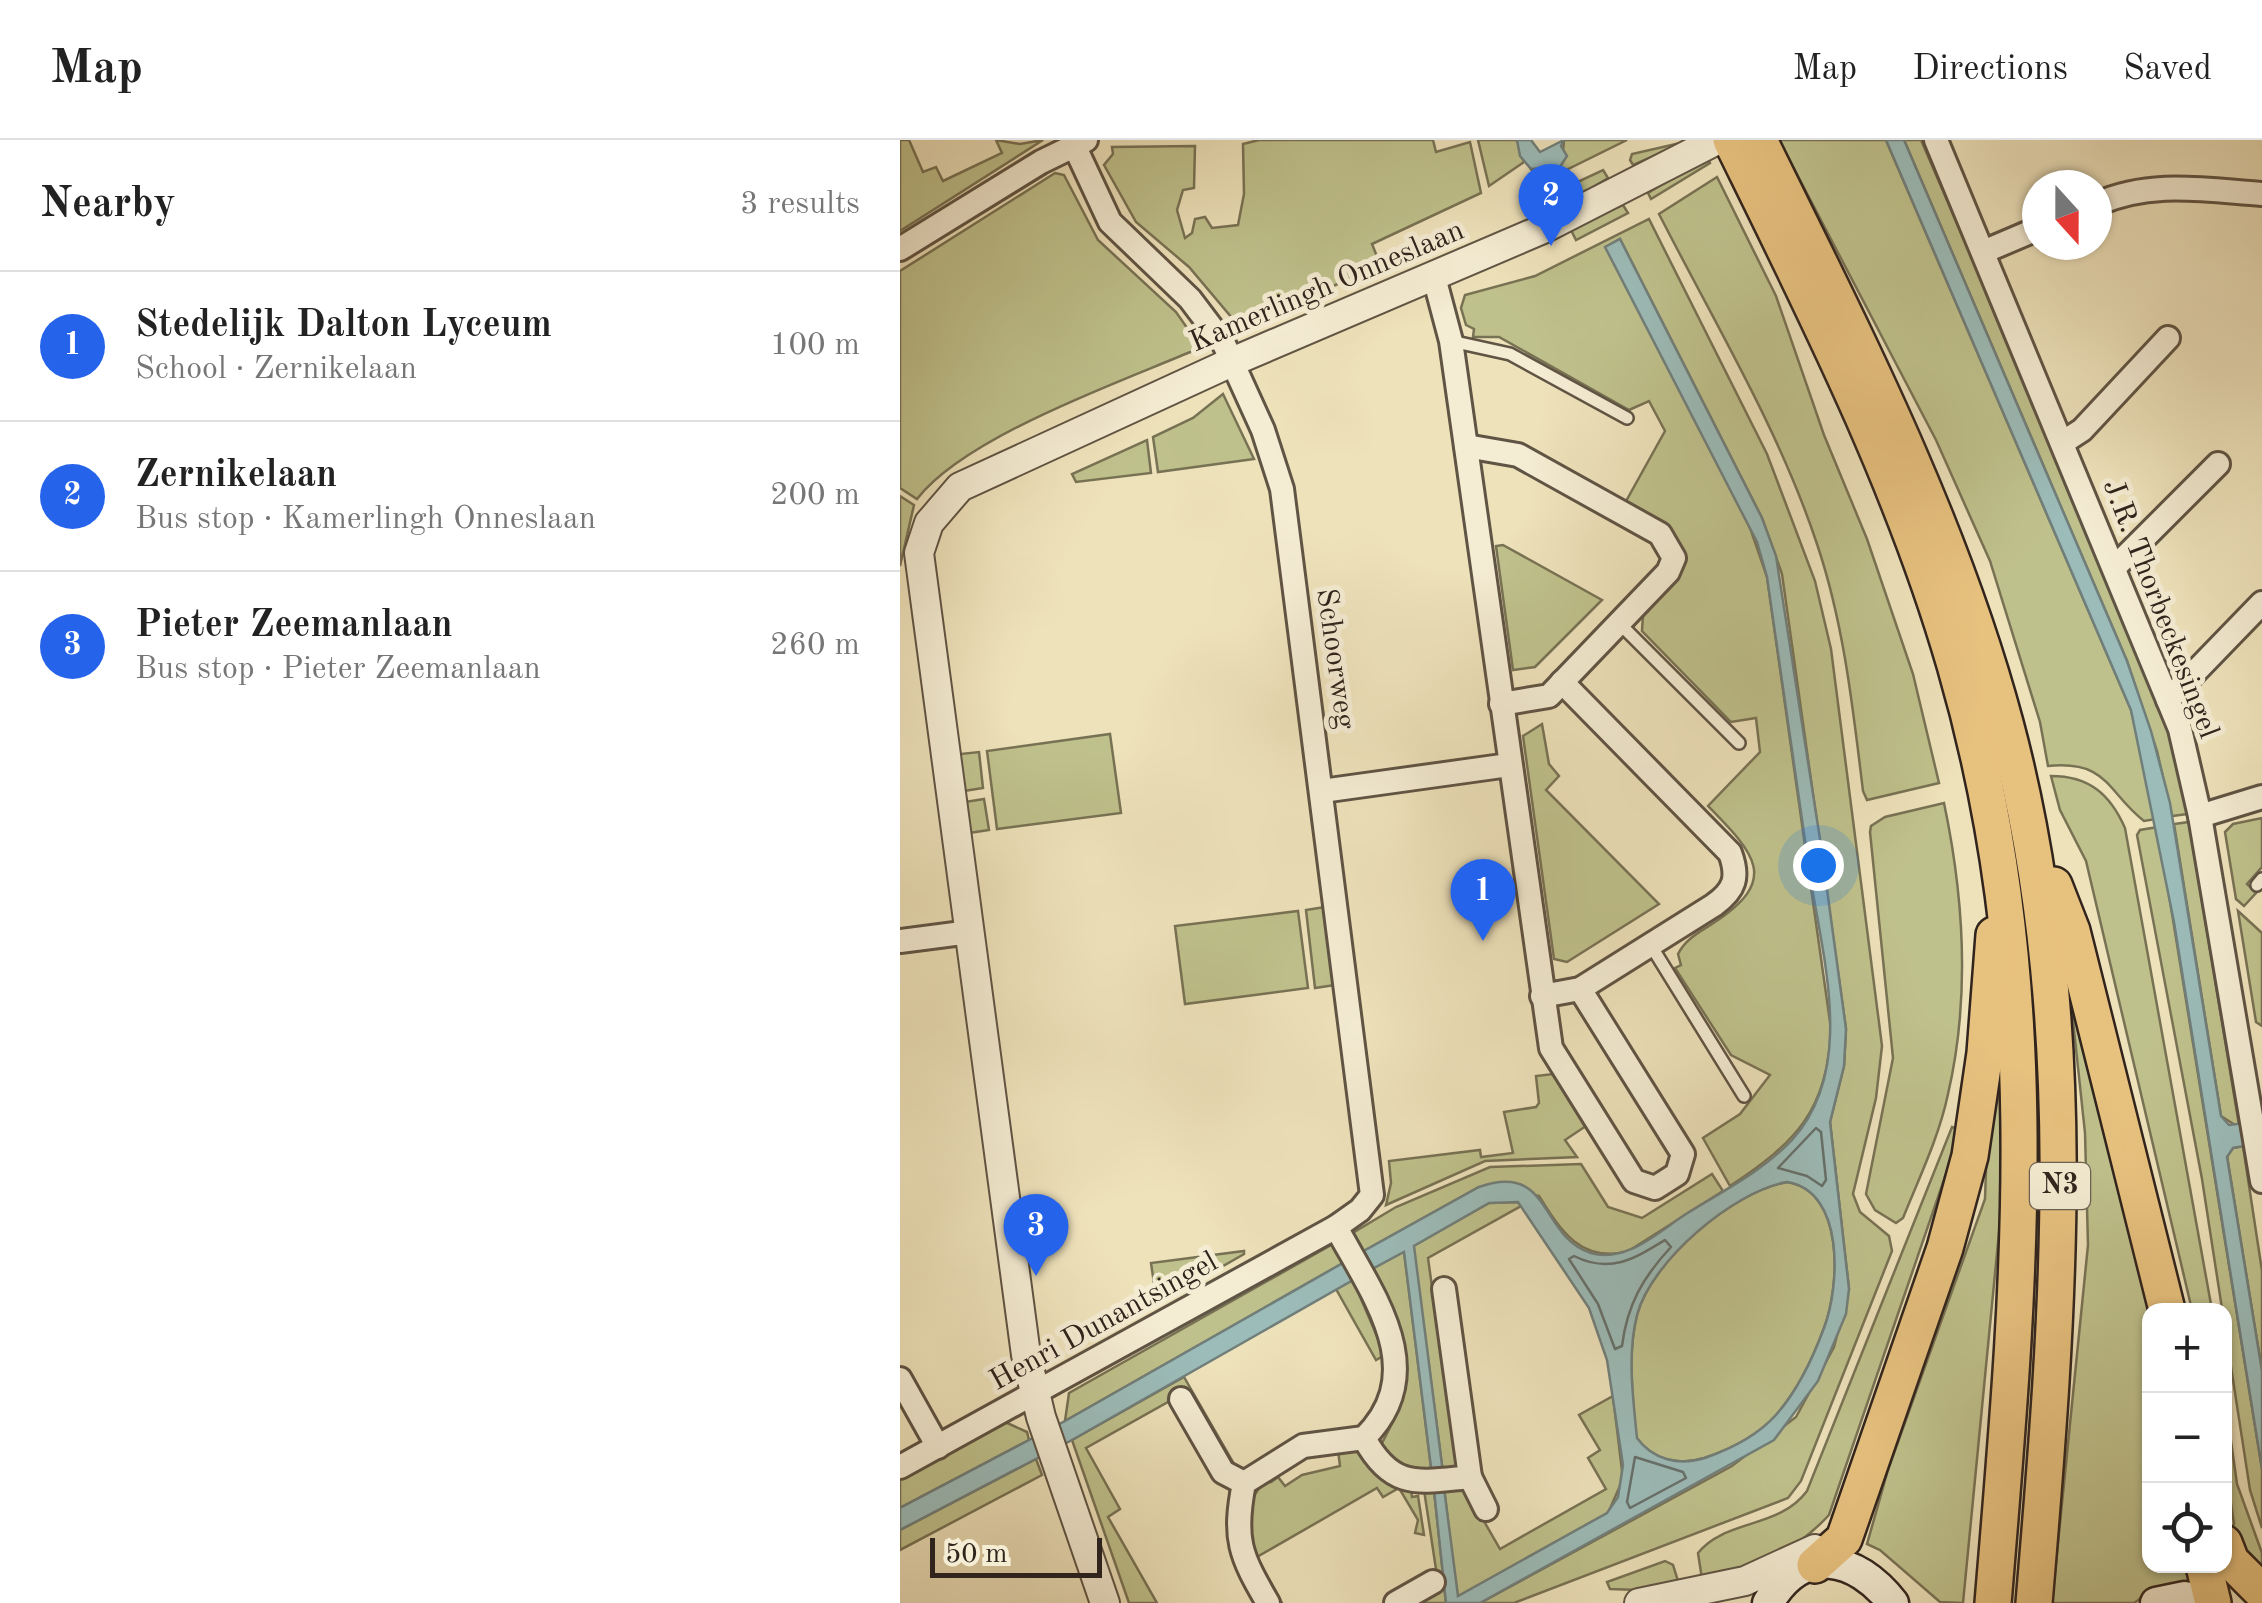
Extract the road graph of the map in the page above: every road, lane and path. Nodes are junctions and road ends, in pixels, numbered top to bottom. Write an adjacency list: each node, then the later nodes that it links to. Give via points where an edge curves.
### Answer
1 (1716, 140): 12 (street, Kamerlingh Onneslaan)
2 (1731, 140): 9 (main road, N3)
3 (1760, 140): 9 (main road, N3)
4 (1936, 140): 11 (street, J.R. Thorbeckesingel)
5 (1080, 142): 10 (street); 15 (street, Schoorweg, via 1110,222 1190,299)
6 (2262, 194): 7 (street, via 2161,187)
7 (2112, 197)
8 (2022, 236): 11 (street)
9 (1793, 238): 30 (main road, N3, via 1891,413 1956,568); 32 (main road, N3, via 1907,522 1955,666)
10 (900, 249)
11 (1984, 252): 17 (street, J.R. Thorbeckesingel)
12 (1434, 277): 14 (street); 15 (street, Kamerlingh Onneslaan)
13 (2168, 338): 17 (street)
14 (1451, 341): 16 (lane, via 1510,354); 18 (street)
15 (1234, 362): 28 (street, Schoorweg, via 1282,489); 33 (street, Kamerlingh Onneslaan, via 960,487 928,523 919,553)
16 (1627, 418)
17 (2062, 443): 20 (street, J.R. Thorbeckesingel)
18 (1466, 446): 22 (street, via 1518,455 1667,540 1672,568); 25 (street)
19 (2218, 464): 20 (street)
20 (2114, 568): 24 (street, J.R. Thorbeckesingel)
21 (2262, 602): 24 (street)
22 (1619, 623): 23 (street); 26 (lane)
23 (1562, 682): 25 (street, via 1548,696); 35 (street, via 1732,858 1736,878 1730,893)
24 (2168, 700): 31 (street, J.R. Thorbeckesingel)
25 (1502, 704): 27 (street)
26 (1738, 743)
27 (1510, 764): 28 (street); 37 (street)
28 (1322, 792): 41 (street, Schoorweg, via 1372,1195)
29 (2262, 797): 31 (street)
30 (2026, 809): 43 (main road, N3, via 2072,931); 67 (main road, N3, via 2055,1006 2060,1110 2054,1362)
31 (2200, 816): 38 (street, J.R. Thorbeckesingel)
32 (2000, 870): 53 (main road, N3, via 1970,1156 1881,1433 1870,1512); 66 (main road, N3, via 2016,1012 2021,1153)
33 (970, 932): 34 (street); 46 (street, via 1014,1282)
34 (900, 940)
35 (1650, 944): 36 (street); 39 (lane)
36 (1580, 989): 37 (street); 37 (street, via 1683,1154 1677,1174 1655,1188 1634,1180 1550,1048)
37 (1542, 996)
38 (2251, 1052): 40 (street, J.R. Thorbeckesingel)
39 (1744, 1096)
40 (2262, 1181)
41 (1336, 1226): 46 (street, Henri Dunantsingel); 47 (street, via 1383,1315 1396,1373 1391,1407)
42 (1444, 1288): 50 (street)
43 (2165, 1303)
44 (900, 1379): 48 (street)
45 (1181, 1399): 51 (street, via 1223,1472)
46 (1038, 1406): 48 (street, Henri Dunantsingel); 58 (street)
47 (1364, 1438): 50 (street, via 1392,1475 1420,1482); 51 (street, via 1303,1446)
48 (938, 1447): 49 (street, Henri Dunantsingel)
49 (900, 1467)
50 (1470, 1477): 52 (street)
51 (1244, 1483): 59 (street, via 1239,1552)
52 (1486, 1509)
53 (1835, 1556): 61 (street); 62 (main road, via 1784,1582); 63 (main road, via 1833,1579); 64 (main road, via 1870,1574); 65 (main road, via 1881,1564)
54 (2232, 1562): 57 (main road)
55 (2206, 1573): 69 (main road)
56 (1432, 1582): 60 (street)
57 (2262, 1592)
58 (1106, 1603)
59 (1268, 1603)
60 (1396, 1603)
61 (1639, 1603)
62 (1768, 1603)
63 (1791, 1603)
64 (1893, 1603)
65 (1921, 1603)
66 (1993, 1603)
67 (2034, 1603)
68 (2156, 1603): 69 (main road, via 2185,1597)
69 (2212, 1603)

